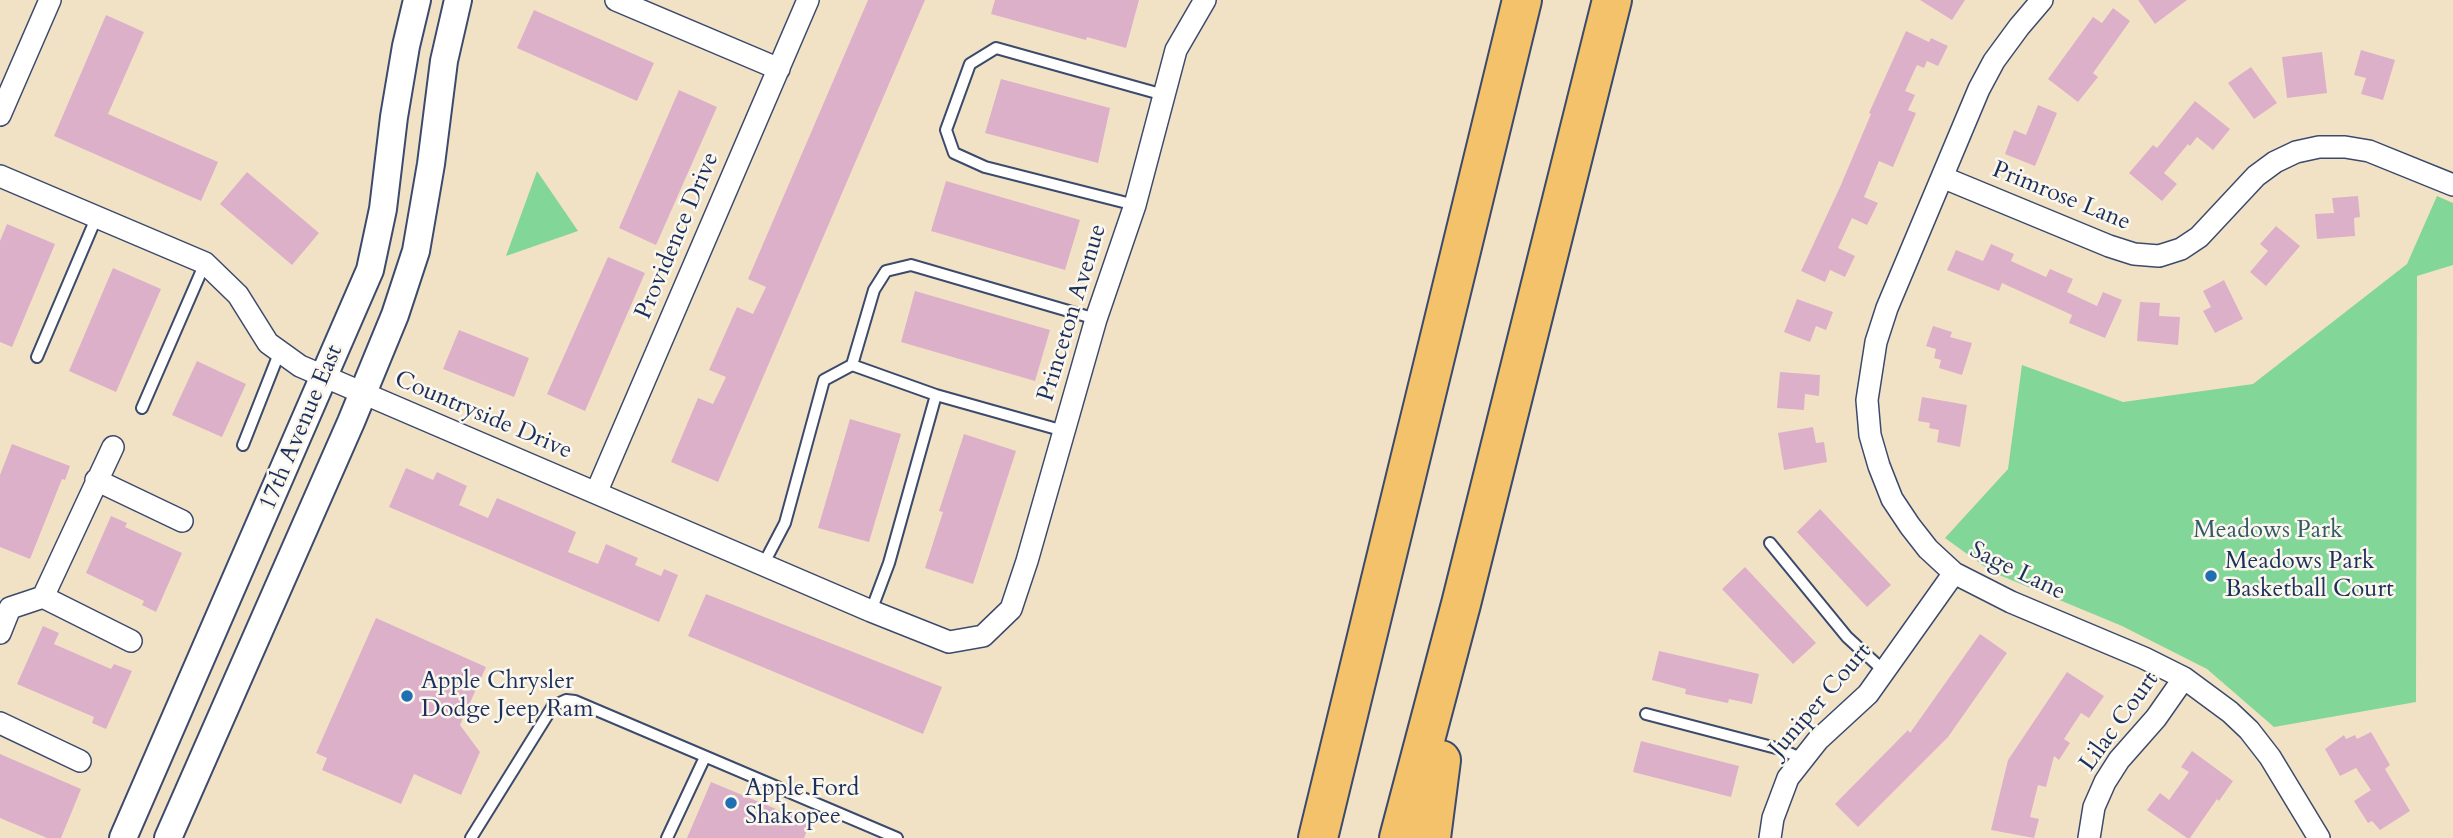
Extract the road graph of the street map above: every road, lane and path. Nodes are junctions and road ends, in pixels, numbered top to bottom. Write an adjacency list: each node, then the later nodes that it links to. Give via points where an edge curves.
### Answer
1 (50, 0): 13 (street)
2 (417, 0): 24 (street, 17th Avenue East, via 370,270)
3 (458, 0): 25 (street, 17th Avenue East, via 444,61 416,251)
4 (616, 0): 10 (street)
5 (808, 0): 11 (street, Providence Drive)
6 (1204, 0): 12 (street, Princeton Avenue, via 1176,50)
7 (1522, 0): 34 (highway)
8 (1612, 0): 40 (highway)
9 (2042, 0): 15 (street, Sage Lane, via 1994,61)
10 (665, 10): 11 (street)
11 (779, 69): 32 (street, Providence Drive)
12 (1164, 94): 17 (street, Princeton Avenue); 17 (lane, via 996,48 970,64 946,130 954,153 985,167)
13 (0, 115)
14 (0, 176): 18 (street, Countryside Drive)
15 (1942, 177): 16 (street, Primrose Lane, via 2109,246 2159,256 2199,237 2275,162 2319,147 2369,151); 37 (street, Sage Lane, via 1887,308 1876,342 1867,400 1870,435 1892,499 1928,549)
16 (2453, 186)
17 (1135, 205): 20 (street, Princeton Avenue)
18 (97, 216): 19 (street, Countryside Drive); 22 (lane)
19 (205, 263): 21 (street, Countryside Drive, via 238,295 268,342); 27 (lane)
20 (1096, 319): 23 (lane, via 911,265 886,271 874,290); 28 (street, Princeton Avenue)
21 (280, 351): 24 (street, Countryside Drive); 29 (lane)
22 (37, 358)
23 (852, 365): 26 (lane); 36 (lane, via 824,380 785,523)
24 (324, 376): 25 (street, Countryside Drive); 52 (street, 17th Avenue East)
25 (363, 393): 32 (street, Countryside Drive); 53 (street, 17th Avenue East)
26 (936, 395): 28 (lane); 41 (lane, via 889,564)
27 (142, 408)
28 (1064, 431): 43 (street, Princeton Avenue, via 1011,609)
29 (243, 445)
30 (113, 447): 31 (street)
31 (96, 480): 33 (street); 38 (street)
32 (596, 493): 36 (street, Countryside Drive)
33 (182, 521)
34 (1393, 533): 57 (highway); 58 (highway)
35 (1770, 543): 45 (lane, via 1847,637)
36 (764, 565): 41 (street, Countryside Drive)
37 (1954, 573): 45 (street, Juniper Court); 46 (street, Sage Lane)
38 (43, 597): 39 (street); 44 (street)
39 (5, 604): 42 (street)
40 (1461, 604): 59 (highway); 60 (highway)
41 (871, 611): 43 (street, Countryside Drive, via 949,642)
42 (0, 633)
43 (983, 636)
44 (131, 641)
45 (1884, 671): 50 (street, Juniper Court, via 1868,694)
46 (2184, 678): 62 (street, Lilac Court, via 2105,782 2094,807); 63 (street, Sage Lane, via 2249,730)
47 (1646, 714): 50 (lane, via 1780,749)
48 (0, 723): 51 (street)
49 (705, 757): 54 (lane, via 566,700 554,706); 55 (lane); 56 (lane)
50 (1802, 759): 61 (street, Juniper Court, via 1788,778)
51 (80, 761)
52 (123, 838)
53 (169, 838)
54 (471, 838)
55 (667, 838)
56 (897, 838)
57 (1298, 838)
58 (1318, 838)
59 (1399, 838)
60 (1431, 838)
61 (1770, 838)
62 (2089, 838)
63 (2319, 838)

